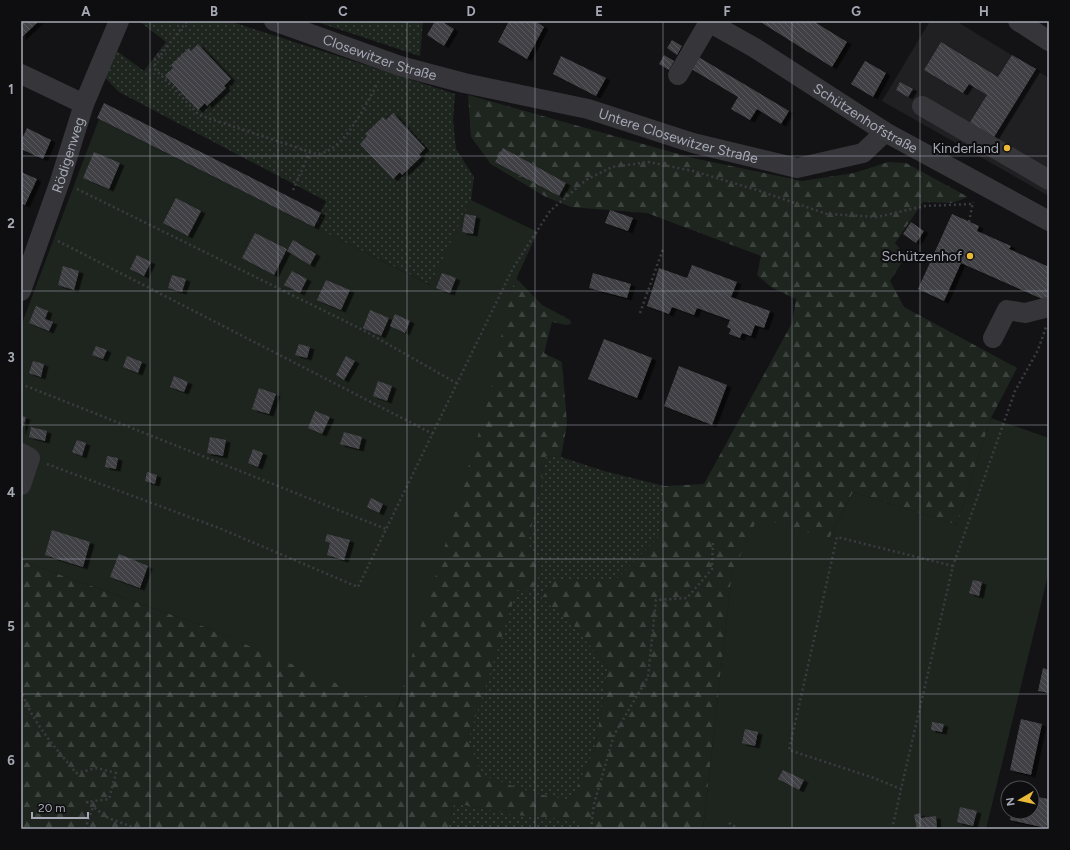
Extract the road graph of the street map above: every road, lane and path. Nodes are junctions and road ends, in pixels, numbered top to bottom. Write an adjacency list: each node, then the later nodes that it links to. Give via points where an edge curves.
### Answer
1 (119, 21): 13 (street, Rödigenweg)
2 (187, 21): 8 (path)
3 (274, 21): 9 (street, Closewitzer Straße)
4 (1018, 21): 6 (street)
5 (708, 22): 11 (street); 15 (street, Schützenhofstraße, via 755,48)
6 (1049, 41)
7 (157, 54): 8 (path)
8 (160, 56): 16 (path, via 155,60 155,69 199,115)
9 (390, 63): 12 (street, Closewitzer Straße); 16 (path, via 349,132 329,151 322,154)
10 (21, 74): 13 (street)
11 (678, 75)
12 (464, 83): 15 (street, Untere Closewitzer Straße, via 588,109 693,143 797,168 863,153)
13 (84, 104): 18 (street, Rödigenweg)
14 (922, 106): 17 (street)
15 (885, 132): 20 (street, Schützenhofstraße)
16 (310, 152): 19 (path)
17 (1049, 180)
18 (60, 181): 22 (street, Rödigenweg); 30 (path, via 363,330)
19 (293, 190)
20 (1049, 221)
21 (969, 222): 30 (path, via 974,198 970,204 925,206 876,217 827,214 693,171 649,162 612,168 586,180 550,211 513,268)
22 (42, 233): 24 (street, Rödigenweg); 31 (path)
23 (663, 249): 26 (path)
24 (21, 291)
25 (1049, 307): 28 (street, via 1025,313 1007,310)
26 (640, 313)
27 (1049, 320): 36 (path, via 1038,350 1015,391)
28 (993, 338)
29 (21, 384): 34 (path)
30 (458, 384): 31 (path)
31 (433, 434): 34 (path)
32 (25, 455): 33 (street); 34 (path, via 219,528 358,587)
33 (21, 486)
34 (386, 529)
35 (713, 542): 43 (path, via 712,569 687,598 656,600 648,677 614,734 594,804)
36 (953, 566): 38 (path); 38 (path, via 837,537 835,545 789,750 874,778)
37 (21, 690): 39 (path, via 25,702 76,773 97,768 116,773 109,799 87,802)
38 (901, 790): 45 (path)
39 (93, 807): 41 (path); 42 (path, via 108,818)
40 (729, 823): 44 (path)
41 (85, 829)
42 (138, 829)
43 (591, 829)
44 (739, 829)
45 (892, 829)

